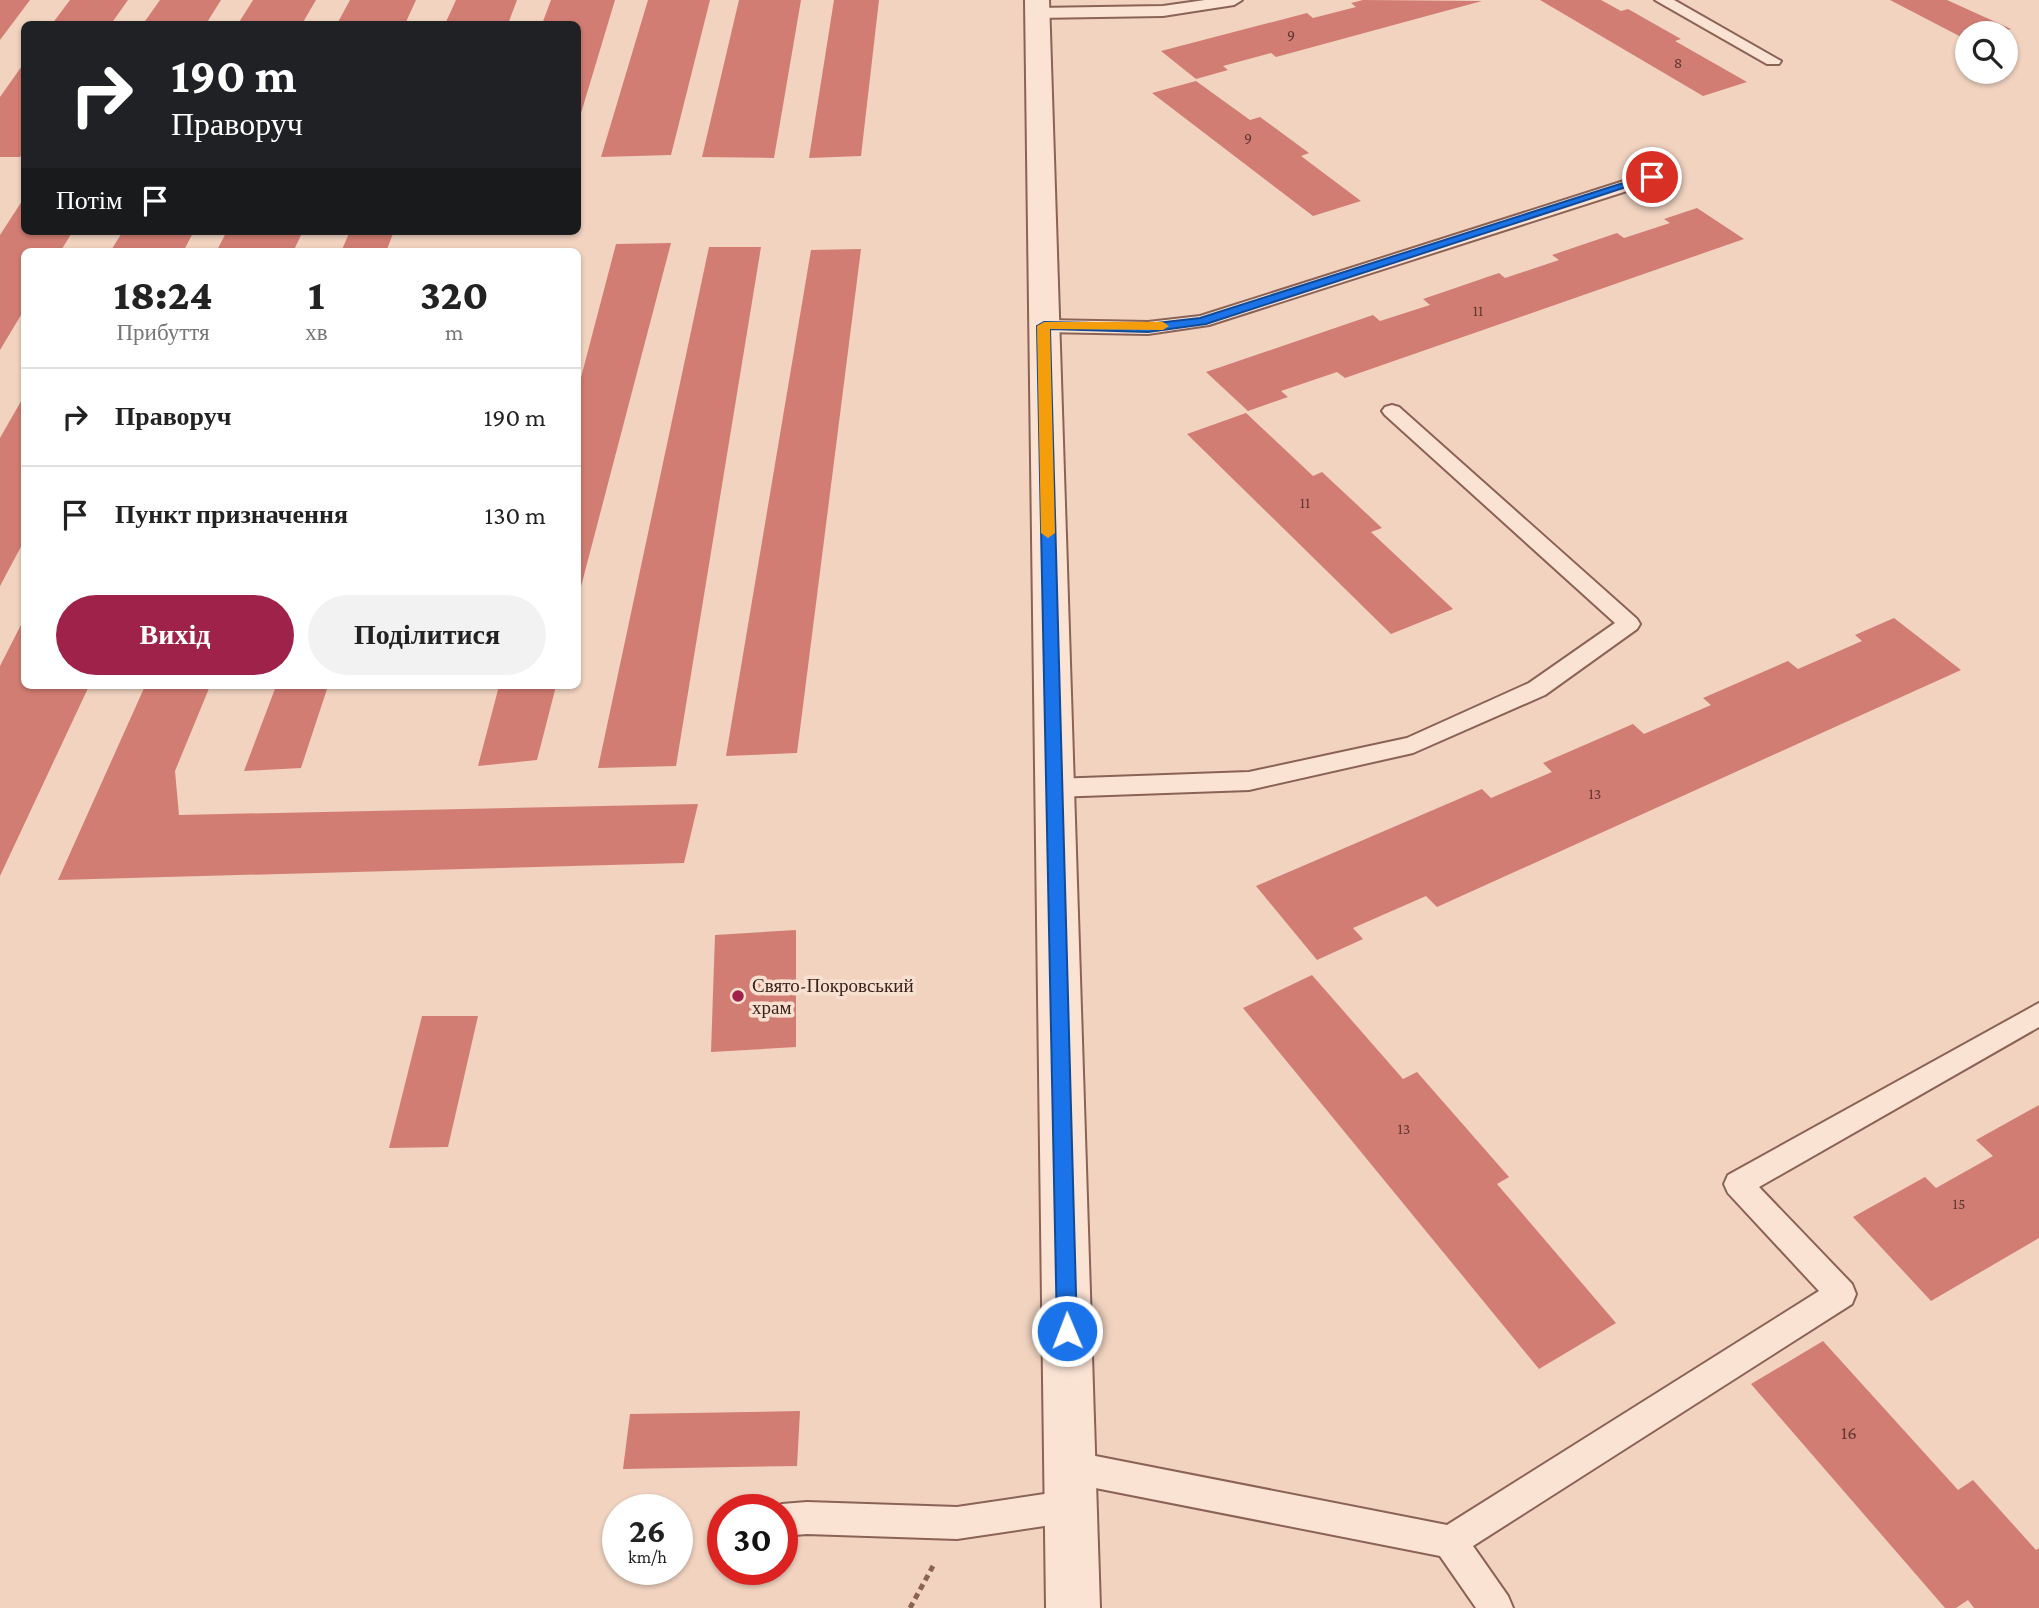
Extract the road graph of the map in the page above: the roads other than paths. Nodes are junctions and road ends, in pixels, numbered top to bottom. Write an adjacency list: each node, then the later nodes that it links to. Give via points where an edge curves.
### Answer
1 (1234, 0): 3 (lane, via 1163,11)
2 (1664, 0): 4 (lane)
3 (1036, 6): 6 (street)
4 (1773, 61)
5 (1652, 177): 6 (lane, via 1202,321 1148,328)
6 (1044, 326): 8 (street)
7 (1392, 411): 8 (lane, via 1629,624 1537,690 1413,745 1249,781)
8 (1054, 788): 10 (street)
9 (2039, 1014): 12 (lane, via 1738,1184 1841,1294)
10 (1071, 1486): 11 (lane, via 957,1523); 12 (lane); 13 (street)
11 (798, 1519)
12 (1450, 1542): 14 (lane)
13 (1073, 1608)
14 (1496, 1608)

